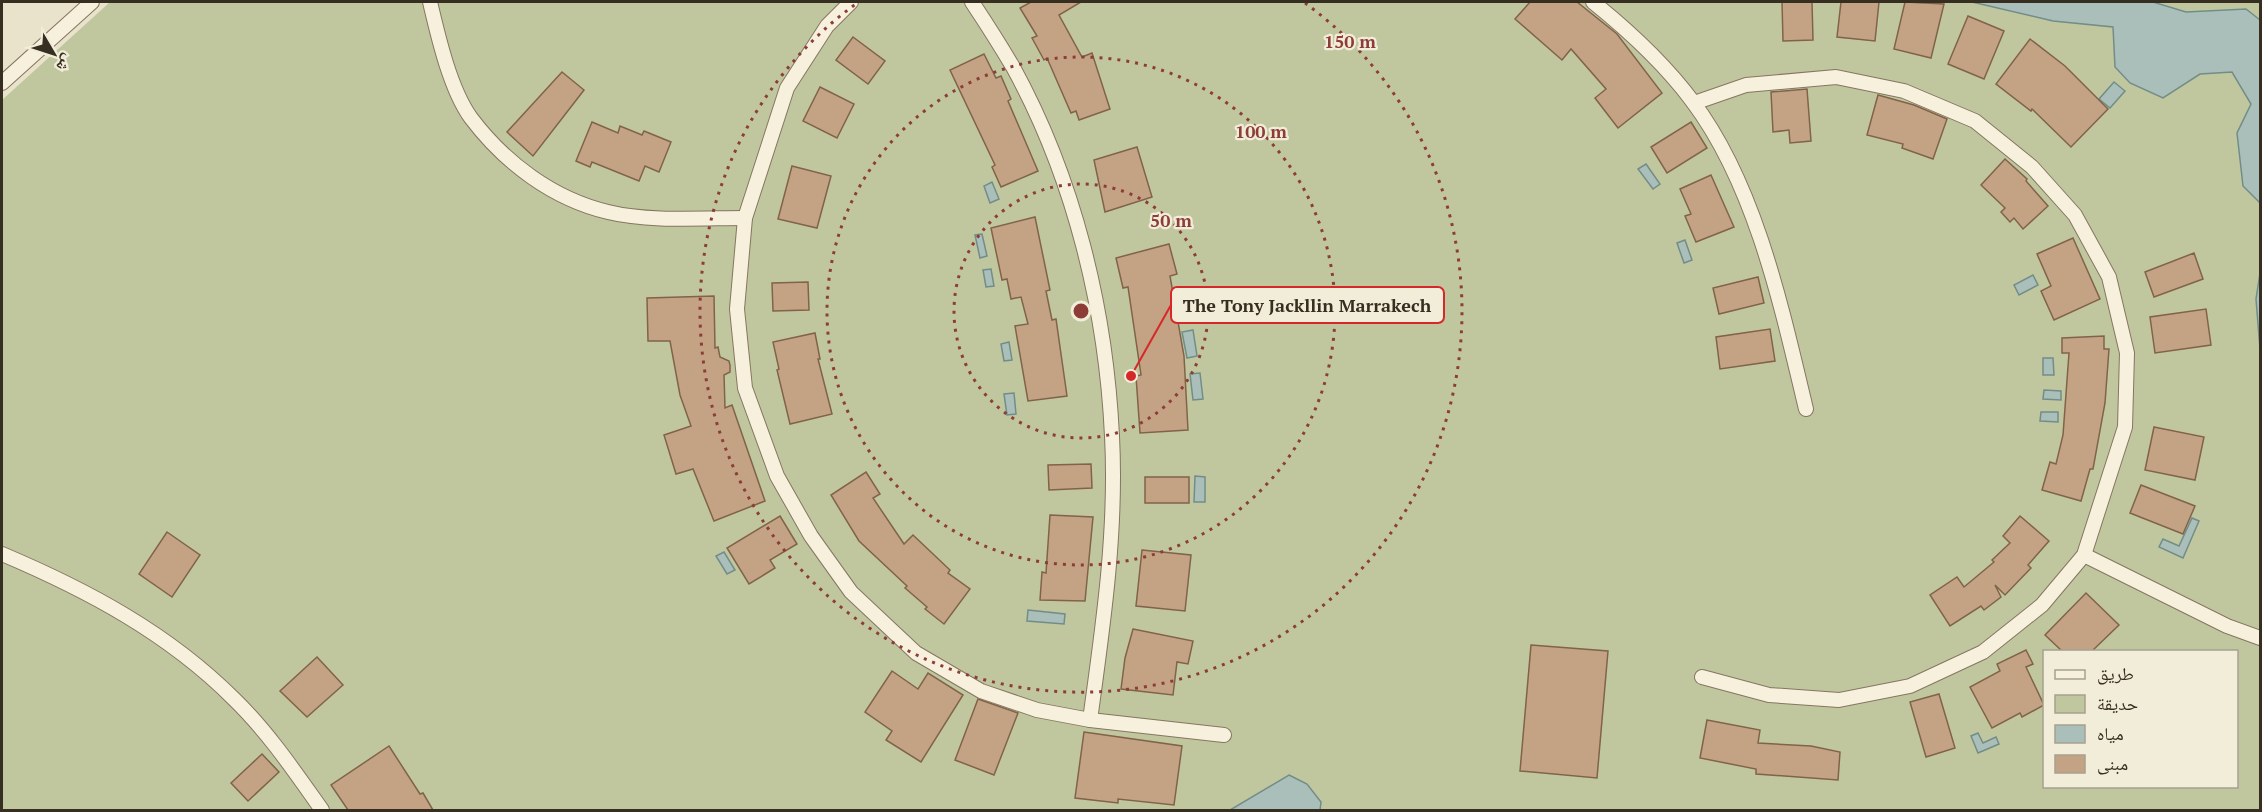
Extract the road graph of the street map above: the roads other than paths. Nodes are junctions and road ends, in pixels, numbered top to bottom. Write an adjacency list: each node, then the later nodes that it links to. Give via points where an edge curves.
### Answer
1 (92, 2): 6 (street)
2 (430, 2): 8 (street, via 444,59 470,117 519,169 567,199 610,213)
3 (851, 2): 8 (street, via 827,26 787,88)
4 (972, 2): 14 (street, via 1013,68 1057,164 1083,247 1102,331 1112,436 1112,519)
5 (1593, 2): 7 (street, via 1632,34)
6 (2, 83)
7 (1694, 102): 9 (street, via 1735,173 1776,286); 11 (street, via 1746,85 1836,77 1904,91 1975,121 2032,167 2075,215 2109,277 2127,353 2125,427)
8 (745, 218): 14 (street, via 737,309 745,388 777,476 811,536 851,592 916,653 981,691 1037,710)
9 (1806, 410)
10 (2, 554): 16 (street, via 130,616 183,654 235,699)
11 (2084, 555): 12 (street, via 2227,626); 13 (street, via 2042,605 1983,652 1910,686 1839,700 1769,695)
12 (2260, 638)
13 (1702, 677)
14 (1090, 720): 15 (street)
15 (1224, 735)
16 (322, 810)

